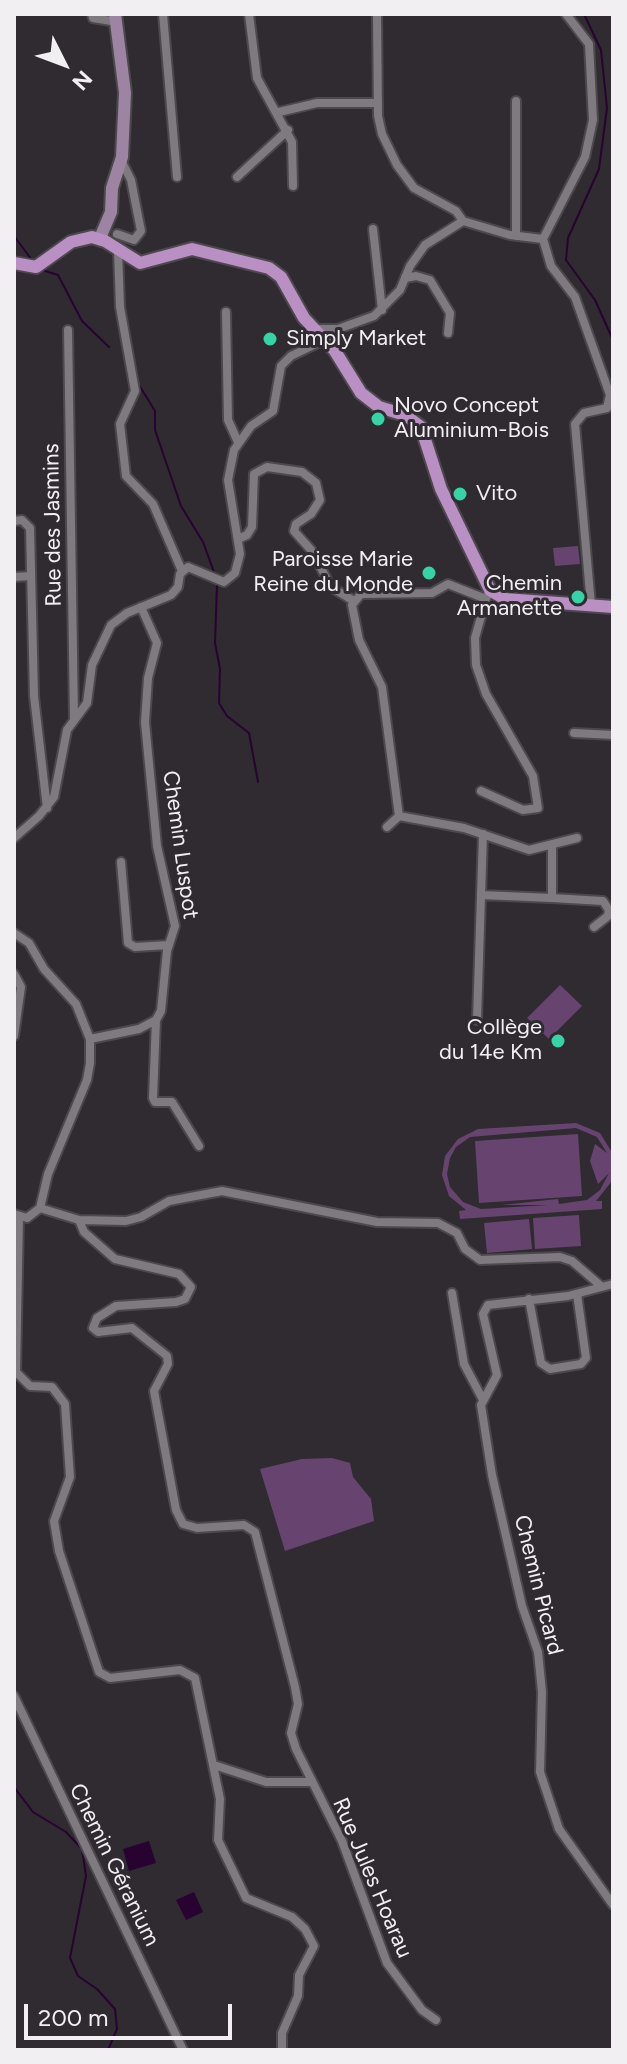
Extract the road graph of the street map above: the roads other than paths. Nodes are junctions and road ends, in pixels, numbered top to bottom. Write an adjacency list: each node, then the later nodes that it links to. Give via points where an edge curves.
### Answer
1 (92, 14): 6 (street)
2 (163, 14): 12 (street)
3 (249, 14): 9 (street, via 257,78)
4 (377, 14): 8 (street)
5 (566, 14): 20 (street, via 589,44 593,120 585,157)
6 (116, 18): 11 (main road, via 125,93)
7 (516, 101): 18 (street)
8 (378, 103): 9 (street, via 317,103); 15 (street, via 382,134 397,165 414,188 456,211)
9 (279, 112): 10 (street)
10 (288, 130): 13 (street); 14 (street)
11 (122, 157): 17 (street, via 141,231 134,240); 19 (main road)
12 (177, 177)
13 (237, 177)
14 (293, 186)
15 (463, 221): 18 (street); 23 (street, via 425,245)
16 (373, 229): 24 (street)
17 (117, 234)
18 (516, 236): 20 (street)
19 (100, 238): 21 (main road); 22 (main road, via 77,239 28,268)
20 (543, 239): 30 (street, via 551,266 575,297 610,395)
21 (118, 251): 26 (main road, via 140,263 192,249 261,264 281,277); 34 (street, via 120,307 135,391 120,424 126,476 153,504)
22 (14, 263)
23 (405, 278): 24 (street); 28 (street, via 430,280 450,313)
24 (382, 310): 26 (street, via 338,329)
25 (226, 312): 31 (street, via 228,420)
26 (314, 329): 29 (main road)
27 (68, 330): 42 (street, Rue des Jasmins)
28 (448, 333)
29 (324, 340): 31 (street, via 281,366 273,411); 37 (main road, via 369,401 421,427 441,489)
30 (610, 411): 39 (street, via 584,413 575,424)
31 (238, 442): 33 (street, via 228,480)
32 (14, 521): 35 (street, via 22,520 30,528)
33 (238, 539): 34 (street, via 239,565 229,579 214,581 194,568); 38 (street, via 252,527 254,474 267,467 302,472 316,483 320,500 294,531 331,587)
34 (182, 571): 40 (street, via 171,595)
35 (31, 576): 36 (street); 46 (street, via 34,696)
36 (14, 577)
37 (488, 594): 38 (street, via 448,584 432,593 361,594); 39 (main road); 45 (street, via 475,638 476,665 486,694 533,776 538,808 523,810)
38 (354, 601): 47 (street, via 359,640 382,687)
39 (591, 605): 41 (main road)
40 (141, 607): 42 (street, via 111,625 92,665 87,703); 58 (street, Chemin Luspot, via 157,643 145,722 157,846 174,911)
41 (613, 607)
42 (74, 719): 46 (street, via 62,749 58,787)
43 (574, 733): 44 (street)
44 (613, 735)
45 (481, 791)
46 (47, 808): 50 (street)
47 (399, 816): 48 (street); 49 (street)
48 (387, 827)
49 (483, 834): 52 (street, via 529,850); 54 (street)
50 (14, 838)
51 (577, 838): 52 (street)
52 (552, 845): 55 (street)
53 (121, 862): 58 (street, via 128,943)
54 (481, 895): 55 (street); 61 (street)
55 (552, 898): 56 (street, via 603,901 608,916)
56 (594, 927)
57 (14, 933): 63 (street, via 29,943 44,969 70,995)
58 (169, 945): 60 (street, Chemin Luspot)
59 (14, 974): 62 (street, via 21,987)
60 (156, 1020): 63 (street); 64 (street, Chemin Luspot, via 153,1100 172,1102)
61 (477, 1020)
62 (14, 1036)
63 (90, 1039): 65 (street, via 87,1080 48,1174)
64 (199, 1146)
65 (40, 1208): 66 (street, via 27,1218); 67 (street)
66 (17, 1216): 75 (street, via 16,1372 30,1386 52,1387 65,1404 70,1477 54,1529 97,1669 110,1678 180,1670 193,1674)
67 (79, 1220): 69 (street, via 126,1221 169,1201 222,1191 377,1222 438,1223 457,1233 465,1249 480,1260 560,1257); 76 (street, Rue Jules Hoarau, via 84,1232 115,1259 179,1274 191,1287 185,1299 176,1302 116,1306 97,1318 93,1328 132,1328 167,1356 154,1391 183,1524 244,1525 255,1532 295,1687 298,1704 291,1733)
68 (613, 1284): 69 (street)
69 (601, 1286): 71 (street)
70 (452, 1293): 73 (street, Chemin Picard, via 468,1376)
71 (577, 1294): 72 (street); 72 (street, via 586,1358 581,1364 550,1369 541,1363)
72 (529, 1299): 73 (street, Chemin Picard, via 492,1303 483,1314 497,1375)
73 (482, 1398): 77 (street, Chemin Picard, via 492,1475 538,1652 540,1772 559,1829)
74 (14, 1696): 79 (street, Chemin Géranium)
75 (214, 1765): 76 (street, via 266,1782); 80 (street, via 220,1799 218,1840 244,1895 292,1917 314,1946 299,1975)
76 (311, 1782): 78 (street, Rue Jules Hoarau, via 342,1841 387,1963 422,2010)
77 (613, 1905)
78 (436, 2020)
79 (183, 2050)
80 (282, 2050)

